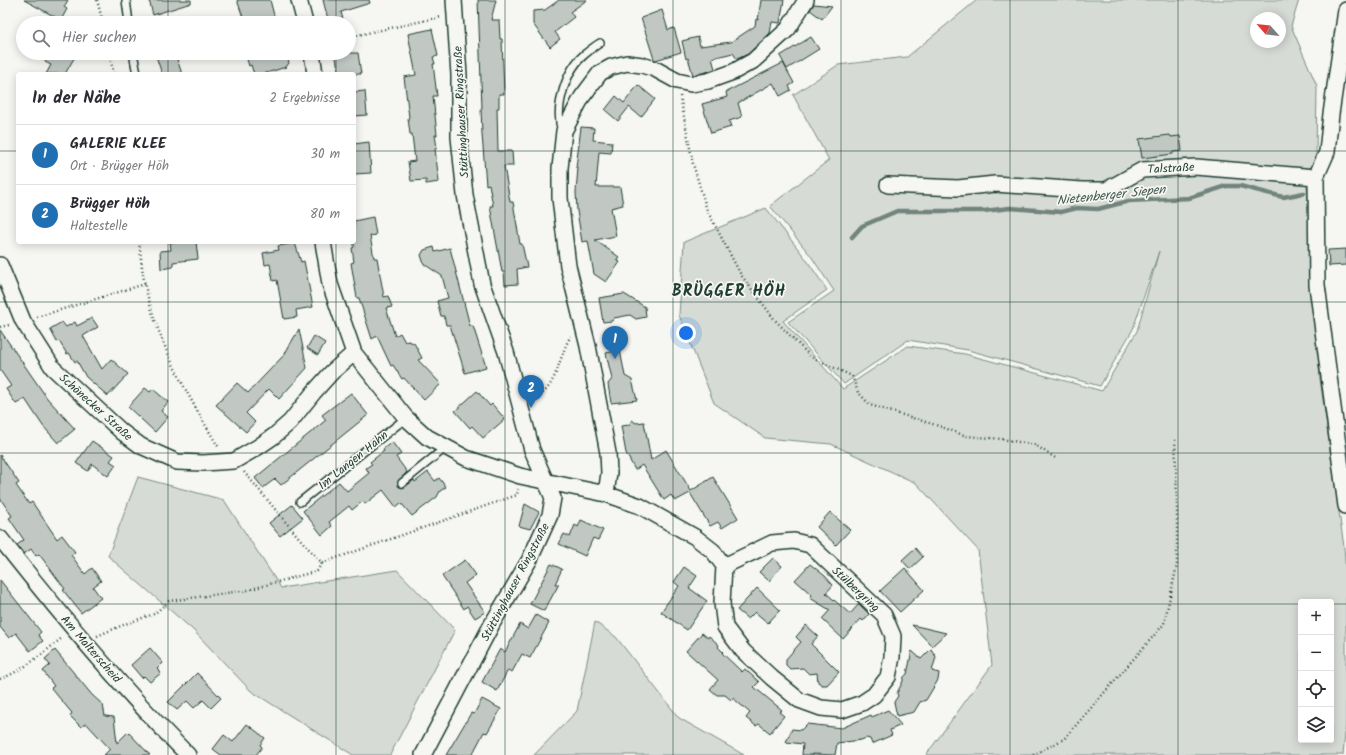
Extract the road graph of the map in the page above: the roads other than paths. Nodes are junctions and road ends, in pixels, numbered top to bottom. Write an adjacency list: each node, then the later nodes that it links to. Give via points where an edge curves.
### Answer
1 (126, 0): 6 (lane)
2 (299, 0): 7 (street)
3 (806, 0): 13 (street, via 788,29 753,61 708,82 691,84 677,81 655,69 627,63 611,66 600,74 582,97)
4 (455, 7): 21 (street, Stüttinghauser Ringstraße, via 459,137 465,195 482,284 506,352 532,450)
5 (1346, 10): 14 (street, via 1327,152)
6 (128, 16)
7 (303, 16)
8 (600, 43): 13 (lane, via 584,54 572,70 563,89 560,109)
9 (135, 60): 11 (lane)
10 (313, 60): 12 (street)
11 (136, 72)
12 (315, 72)
13 (563, 136): 23 (street, via 560,168 561,205 568,266 588,346 607,446 609,473)
14 (1316, 177): 15 (street, Talstraße, via 1196,167 1142,170 1106,190 996,184 958,188); 25 (street, via 1317,285)
15 (888, 184)
16 (323, 244): 18 (street, via 330,284)
17 (0, 265): 18 (street, Schönecker Straße, via 23,321 53,368 122,432 141,446 177,462 229,461 258,447 290,422 332,372)
18 (354, 353): 19 (street)
19 (406, 418): 20 (street, via 427,437); 24 (lane, Im Langen Hahn)
20 (445, 448): 21 (street, via 466,458 520,476); 22 (lane)
21 (545, 480): 23 (street); 29 (street, Stüttinghauser Ringstraße, via 553,498 550,516 530,559 492,624)
22 (402, 483)
23 (606, 494): 27 (street, via 640,506 695,537 713,551)
24 (300, 502)
25 (1346, 506)
26 (0, 538): 28 (street, Am Malterscheid, via 75,631)
27 (724, 566): 27 (street, Stülbergring, via 772,544 794,541 810,545 884,615 893,636 888,677 874,695 862,703 842,710 821,708 799,700 743,650 725,627 722,603)
28 (188, 755)
29 (423, 755)

